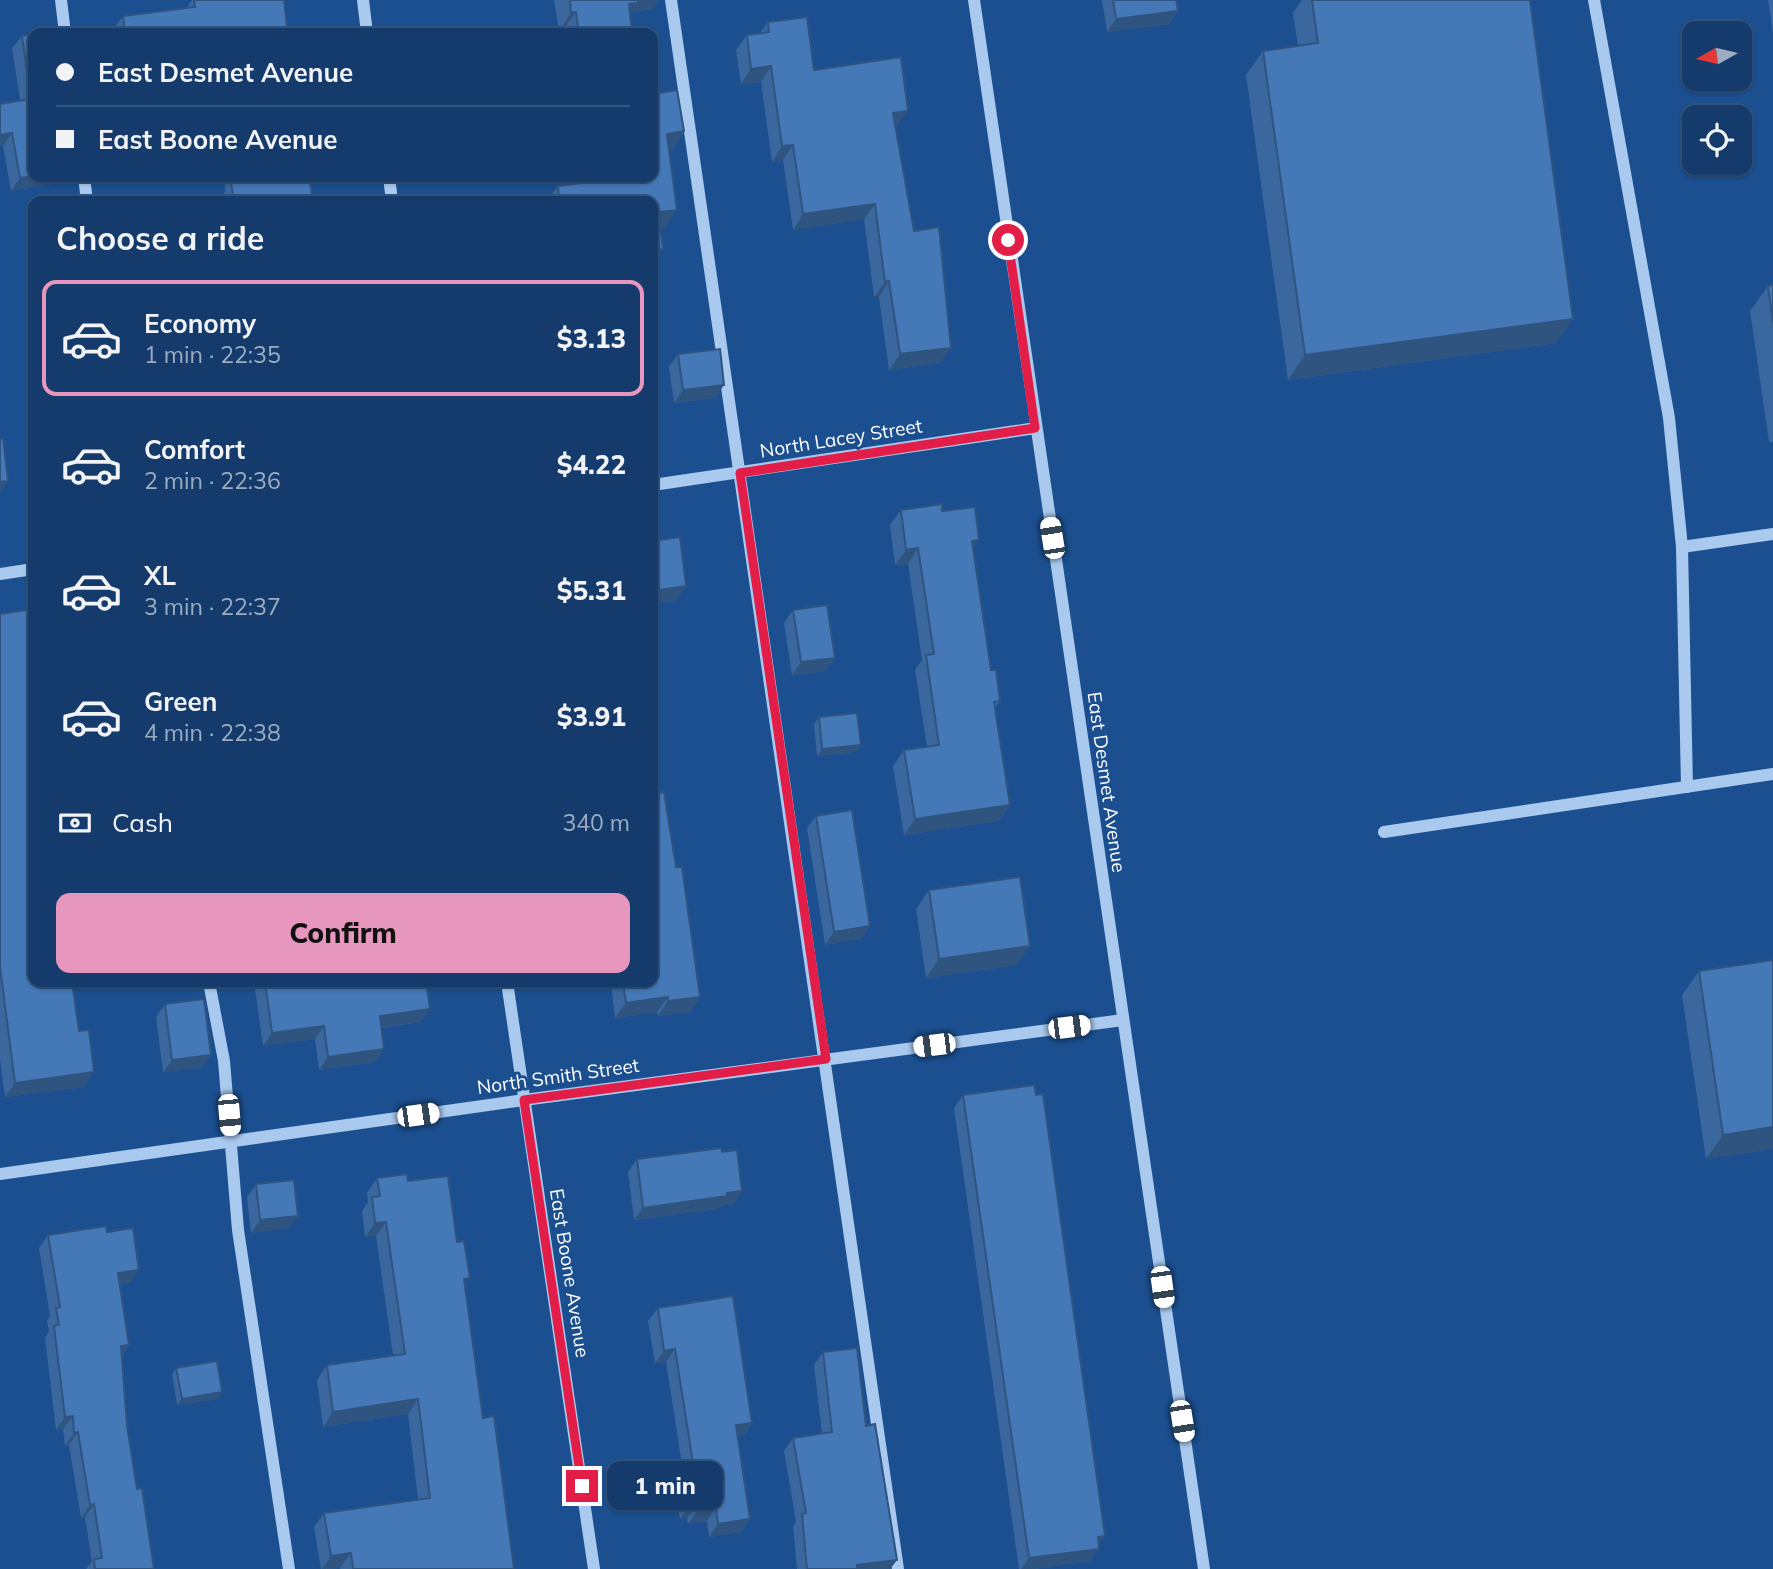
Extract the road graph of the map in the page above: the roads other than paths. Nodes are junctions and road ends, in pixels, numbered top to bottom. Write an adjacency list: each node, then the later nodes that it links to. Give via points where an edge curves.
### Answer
1 (61, 0): 6 (street)
2 (363, 0): 7 (street)
3 (671, 0): 9 (street)
4 (974, 0): 8 (street, East Desmet Avenue)
5 (1594, 0): 12 (street, via 1669,418)
6 (64, 28)
7 (367, 28)
8 (1035, 428): 9 (street, North Lacey Street); 20 (street, East Desmet Avenue)
9 (740, 473): 10 (street, North Lacey Street); 21 (street)
10 (658, 484)
11 (1773, 534): 12 (street)
12 (1682, 547): 16 (street)
13 (28, 570): 14 (street)
14 (0, 574)
15 (1773, 774): 16 (street)
16 (1687, 787): 17 (street)
17 (1384, 832)
18 (210, 987): 23 (street, via 224,1061)
19 (508, 987): 22 (street, East Boone Avenue)
20 (1123, 1020): 21 (street, North Smith Street); 28 (street, East Desmet Avenue)
21 (826, 1059): 22 (street, North Smith Street); 27 (street)
22 (524, 1100): 23 (street, North Smith Street); 26 (street, East Boone Avenue)
23 (231, 1142): 24 (street, North Smith Street); 25 (street, via 240,1243)
24 (0, 1174)
25 (289, 1569)
26 (594, 1569)
27 (898, 1569)
28 (1204, 1569)

